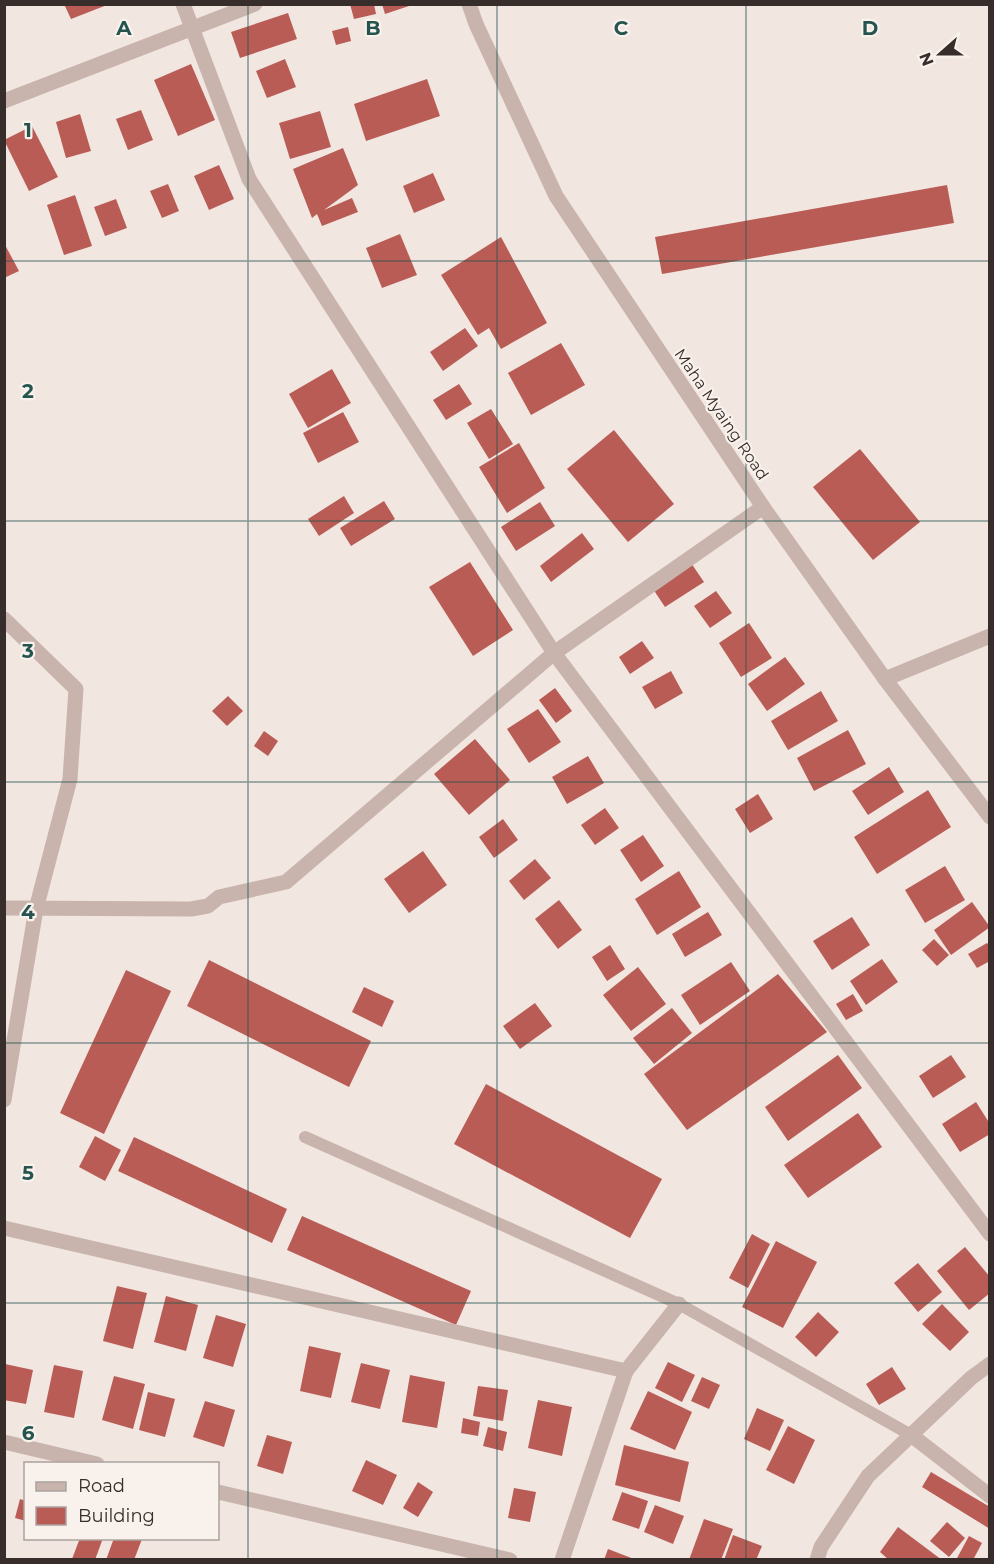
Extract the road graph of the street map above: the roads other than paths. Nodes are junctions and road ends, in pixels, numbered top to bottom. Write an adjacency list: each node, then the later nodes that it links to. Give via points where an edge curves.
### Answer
1 (183, 4): 4 (street)
2 (255, 4): 4 (street)
3 (469, 4): 6 (street, Maha Myaing Road, via 556,196)
4 (191, 29): 5 (street); 9 (street, via 249,179)
5 (4, 101)
6 (763, 507): 9 (street); 10 (street, Maha Myaing Road)
7 (4, 619): 13 (street, via 76,689 70,779)
8 (990, 636): 10 (street)
9 (554, 654): 13 (street, via 286,882 219,897 208,906 190,909); 17 (street)
10 (885, 680): 11 (street, Maha Myaing Road)
11 (990, 817)
12 (4, 908): 13 (street)
13 (36, 909): 14 (street)
14 (4, 1100)
15 (305, 1137): 18 (lane)
16 (4, 1228): 20 (street)
17 (990, 1234)
18 (679, 1304): 20 (street); 21 (lane)
19 (990, 1364): 21 (street)
20 (626, 1371): 27 (street)
21 (911, 1436): 25 (street); 28 (street, via 868,1476 821,1547)
22 (4, 1442): 23 (street)
23 (89, 1462)
24 (219, 1492): 26 (street)
25 (990, 1496)
26 (510, 1560)
27 (562, 1560)
28 (817, 1560)

